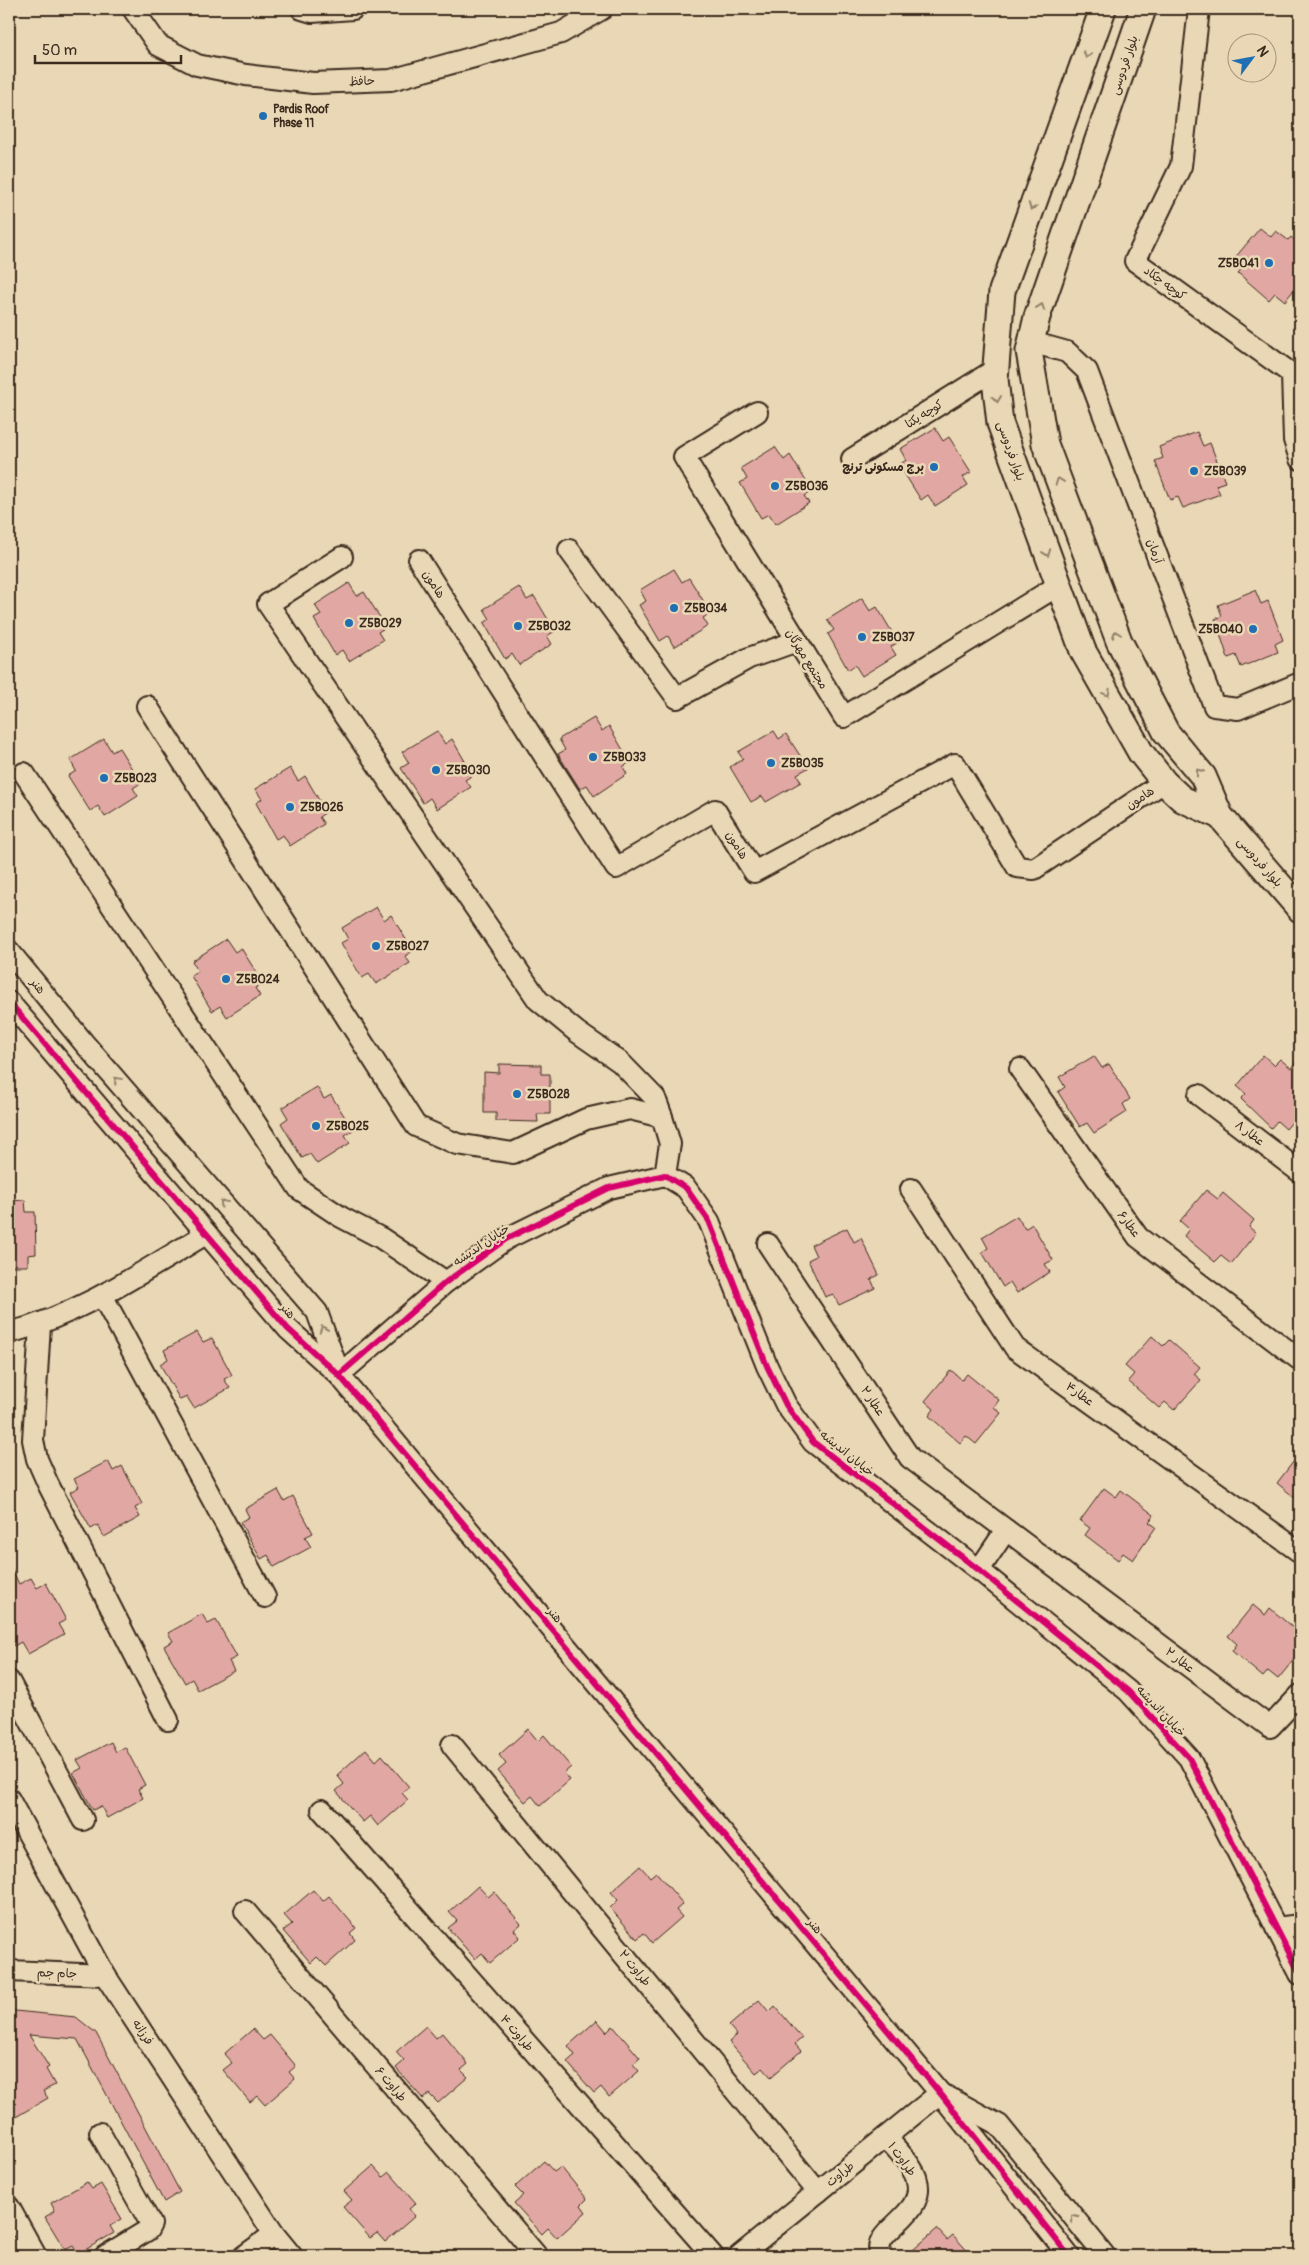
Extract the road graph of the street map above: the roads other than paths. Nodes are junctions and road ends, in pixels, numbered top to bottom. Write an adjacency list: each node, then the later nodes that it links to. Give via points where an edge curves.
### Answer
1 (133, 9): 4 (street, حافظ, via 158,45 197,65 313,83 391,80 561,32)
2 (302, 9): 3 (street, via 312,12)
3 (353, 9)
4 (602, 9)
5 (1104, 9): 9 (main road, بلوار فردوسی, one-way to 9, via 1002,291)
6 (1143, 9): 8 (main road, بلوار فردوسی, one-way to 6)
7 (1199, 9): 12 (street, کوچه چکاد, via 1181,166 1135,261 1292,374 1294,440)
8 (1031, 342): 18 (street, آرمان, via 1067,352 1087,371 1214,706 1238,710); 22 (main road, بلوار فردوسی, one-way to 8, via 1203,776 1166,732 1119,641 1045,444 1029,351)
9 (996, 369): 11 (street, کوچه یکتا); 16 (main road, بلوار فردوسی, one-way to 16, via 1000,423)
10 (757, 412): 17 (street, مجتمع مهرگان, via 684,457)
11 (852, 459)
12 (1300, 459)
13 (569, 550): 17 (street, via 677,698 750,658)
14 (342, 557): 28 (street, via 268,604 538,1000 576,1032 620,1062 655,1098)
15 (419, 560): 21 (street, هامون, via 616,868 715,810 754,872 955,764 1017,867 1034,869)
16 (1059, 585): 17 (street, مجتمع مهرگان, via 844,718); 21 (main road, بلوار فردوسی, one-way to 21, via 1083,651 1141,753)
17 (796, 641)
18 (1300, 683)
19 (147, 706): 28 (street, via 416,1126 457,1144 513,1153 586,1119 630,1109)
20 (24, 773): 34 (street, via 299,1189)
21 (1164, 782): 22 (main road, بلوار فردوسی, via 1182,800)
22 (1220, 816): 23 (main road, بلوار فردوسی)
23 (1300, 909)
24 (9, 951): 39 (street, هنر, one-way to 24, via 317,1312)
25 (9, 1002): 32 (street, هنر)
26 (1020, 1069): 38 (street, عطار۶, via 1138,1237)
27 (1199, 1095): 29 (street, عطار ۸)
28 (662, 1117): 30 (street, via 670,1144)
29 (1300, 1172)
30 (665, 1175): 34 (street, خیابان اندیشه, via 609,1188 506,1239); 42 (street, خیابان اندیشه, via 686,1188 709,1221 766,1366 786,1405 813,1442)
31 (911, 1189): 41 (street, عطار۴, via 1015,1348)
32 (206, 1234): 35 (street); 39 (street, هنر, via 288,1329)
33 (768, 1244): 40 (street, عطار ۲, via 910,1458)
34 (446, 1282): 39 (street, خیابان اندیشه)
35 (102, 1297): 36 (street); 43 (street)
36 (40, 1325): 37 (street); 46 (street, via 33,1440 37,1460)
37 (9, 1333)
38 (1300, 1360)
39 (340, 1375): 57 (street, هنر)
40 (1006, 1530): 42 (street); 45 (street, عطار ۲, via 1270,1727)
41 (1300, 1552)
42 (979, 1570): 53 (street, خیابان اندیشه, via 1128,1691 1189,1758)
43 (264, 1597)
44 (9, 1681): 50 (street)
45 (1300, 1696)
46 (168, 1720)
47 (452, 1745): 60 (street, طراوت ۲)
48 (9, 1799): 56 (street, فرزانه)
49 (322, 1810): 69 (street, طراوت ۴)
50 (83, 1820)
51 (245, 1911): 68 (street, طراوت ۶)
52 (1300, 1925): 53 (street)
53 (1276, 1928): 55 (street, خیابان اندیشه)
54 (9, 1971): 56 (street, جام جم)
55 (1300, 1974)
56 (105, 1975): 62 (street, فرزانه)
57 (940, 2093): 59 (street, طراوت); 72 (street, هنر); 73 (street, هنر, one-way to 57, via 999,2124)
58 (100, 2133): 65 (street, via 151,2224 148,2230)
59 (886, 2137): 60 (street, طراوت); 71 (street, طراوت ۱, via 917,2179 916,2198 907,2216 883,2236 879,2244)
60 (818, 2192): 70 (street, طراوت)
61 (9, 2207): 63 (street)
62 (274, 2234): 66 (street); 67 (street, فرزانه)
63 (31, 2249): 64 (street)
64 (9, 2252)
65 (105, 2256)
66 (244, 2256)
67 (292, 2256)
68 (537, 2256)
69 (713, 2256)
70 (739, 2256)
71 (880, 2256)
72 (1068, 2256)
73 (1105, 2256)

